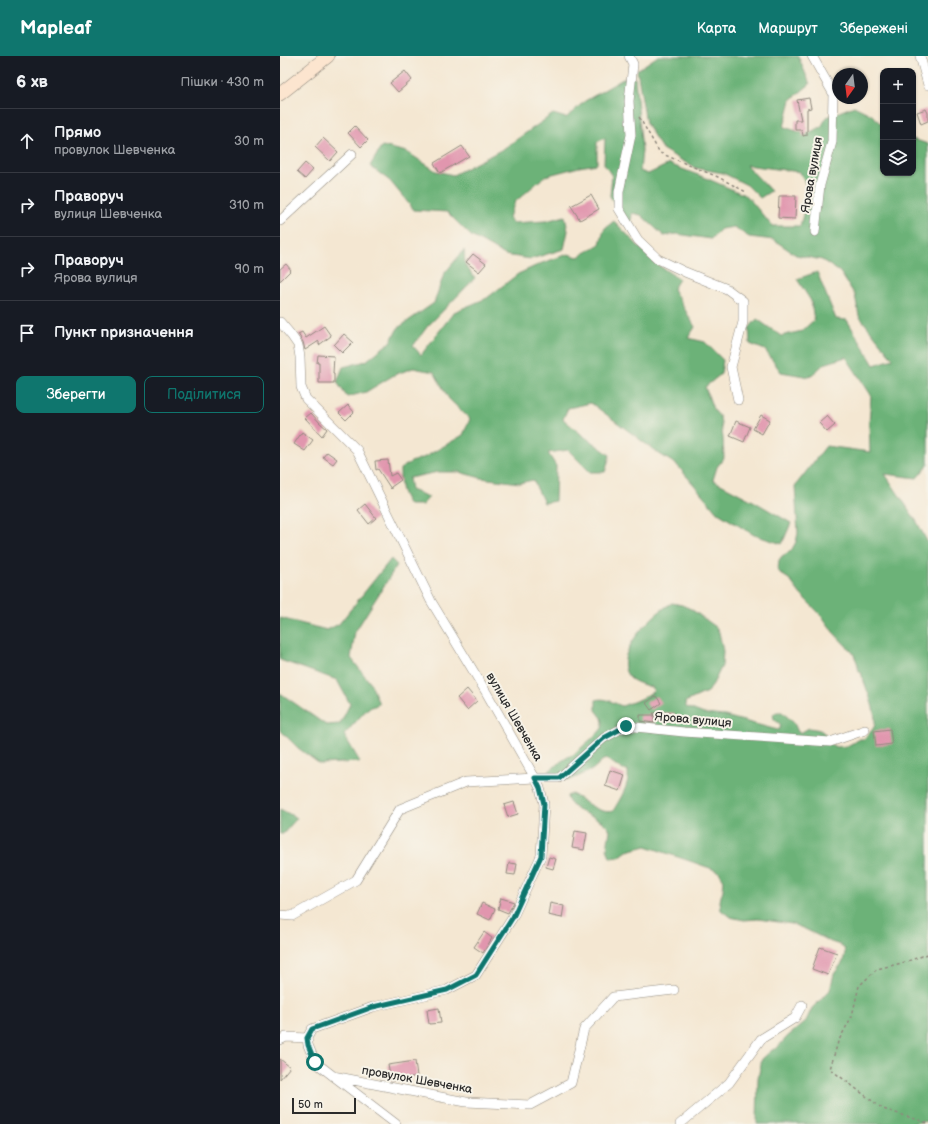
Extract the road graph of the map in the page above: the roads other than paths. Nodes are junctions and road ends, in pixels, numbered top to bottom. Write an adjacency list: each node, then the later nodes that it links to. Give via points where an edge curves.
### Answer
1 (328, 56): 6 (street)
2 (628, 56): 11 (street, via 633,64 629,101 631,135 619,192 619,209 638,240 658,259 727,289 743,301 743,322 731,367)
3 (812, 56): 9 (street, Ярова вулиця, via 833,93 832,142 820,185)
4 (920, 56): 5 (street)
5 (928, 85)
6 (280, 94)
7 (352, 154): 8 (street)
8 (280, 221)
9 (815, 232)
10 (280, 322): 13 (street, вулиця Шевченка, via 298,345 301,387 306,399 357,450 431,601)
11 (738, 400)
12 (865, 730): 13 (street, Ярова вулиця, via 830,742 626,726 604,738 559,778)
13 (535, 778): 14 (street, Ярова вулиця, via 466,782 400,809 356,880 292,916); 17 (street, вулиця Шевченка, via 544,804 541,856 513,917 476,975 447,990 373,1007 312,1029)
14 (280, 914)
15 (674, 990): 19 (street, провулок Шевченка, via 613,997 584,1029 571,1083 530,1105 466,1102)
16 (802, 1005): 21 (street, via 795,1018 761,1039 729,1082)
17 (307, 1038): 18 (street, via 286,1037); 19 (street, провулок Шевченка, via 315,1062)
18 (280, 1040)
19 (333, 1076): 20 (street, провулок Шевченка)
20 (396, 1124)
21 (680, 1124)

